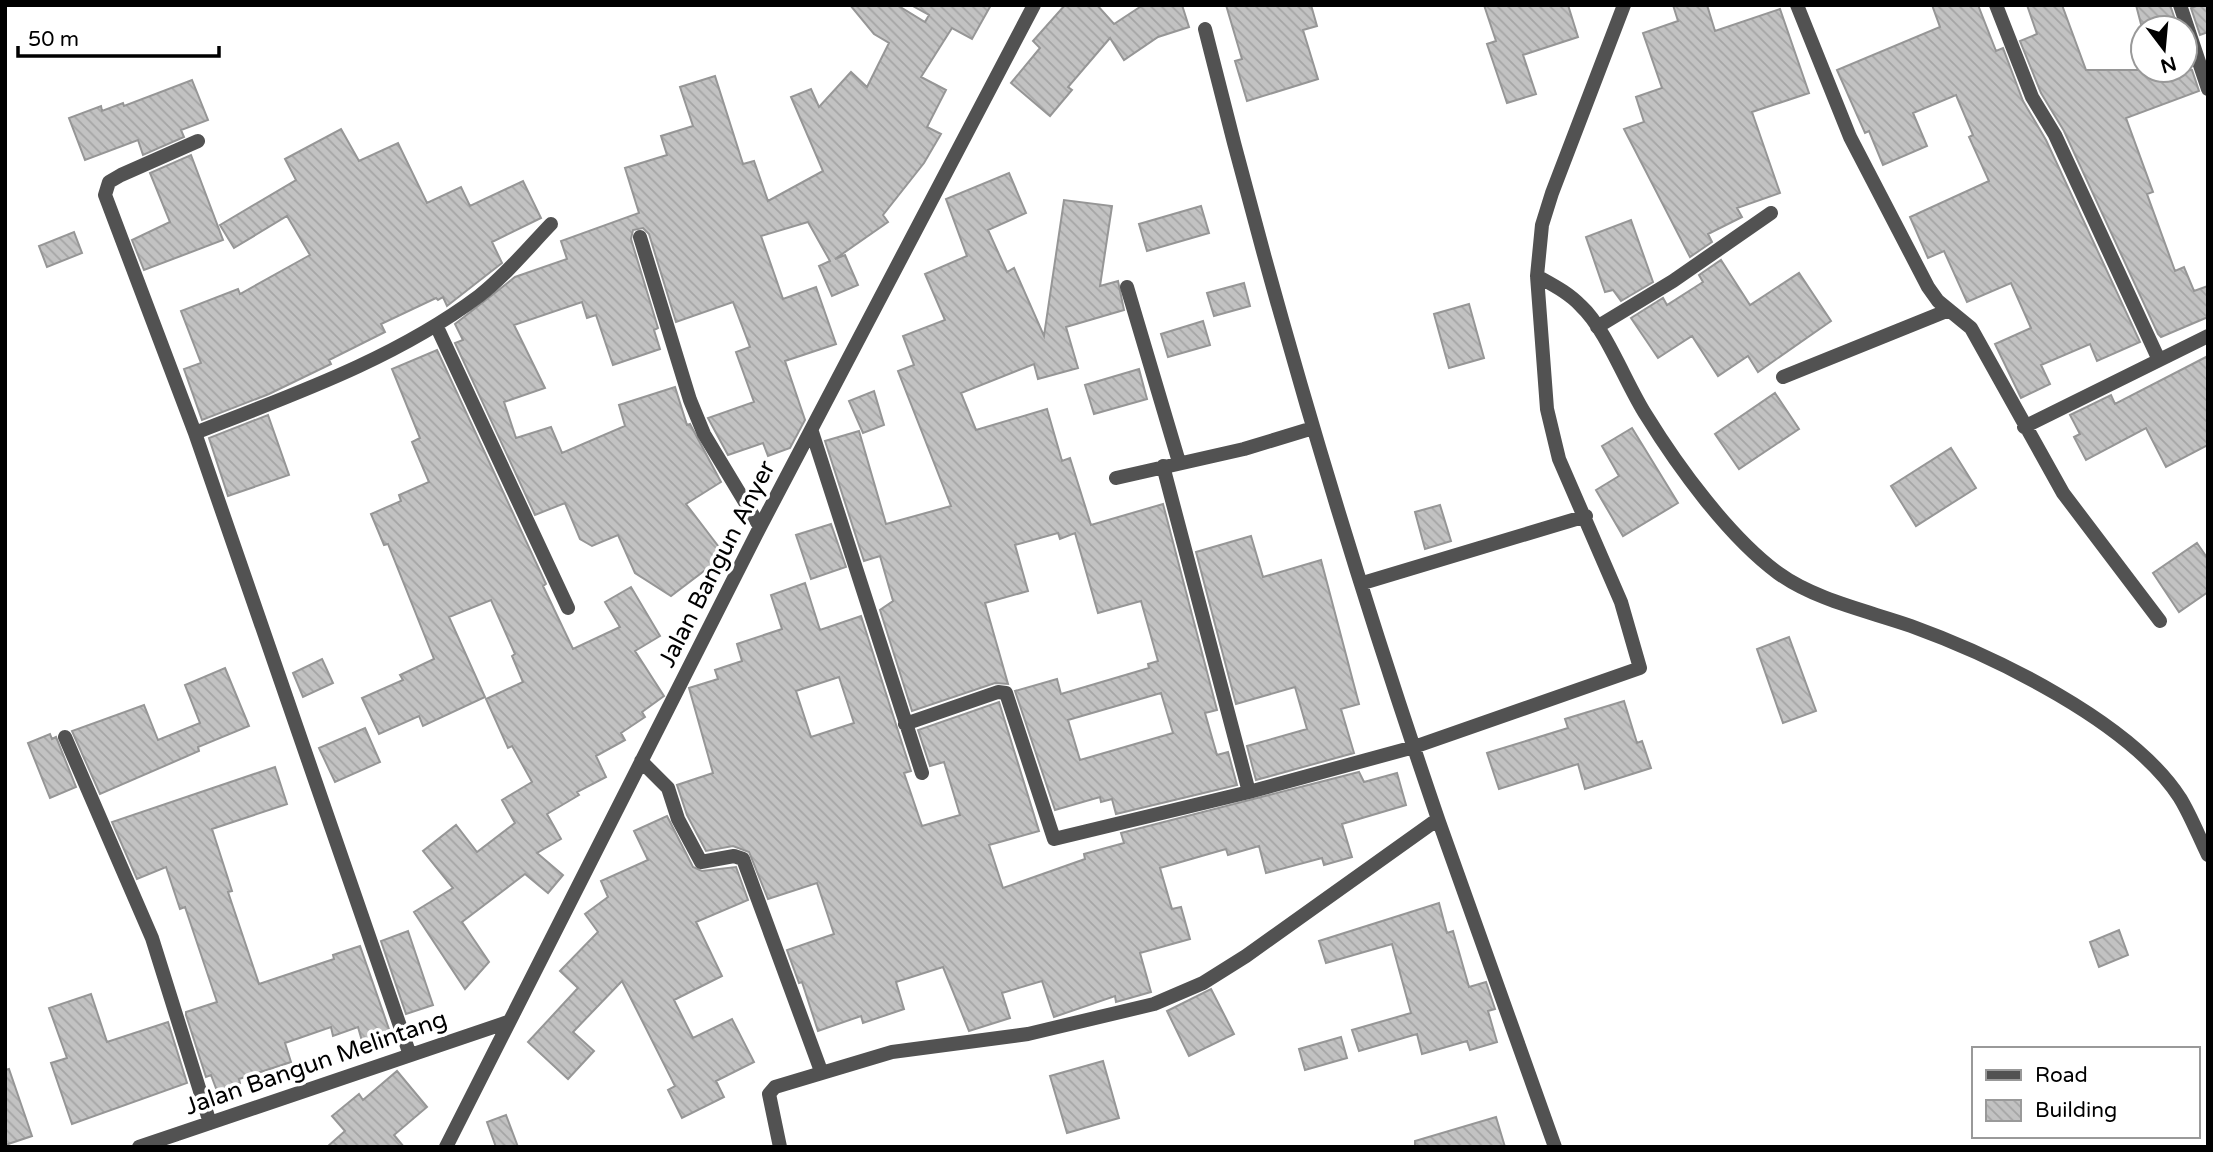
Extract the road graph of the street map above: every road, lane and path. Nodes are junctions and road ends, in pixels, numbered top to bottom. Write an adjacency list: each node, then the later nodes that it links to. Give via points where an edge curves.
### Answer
1 (1034, 5): 22 (street, Jalan Bangun Anyer)
2 (1623, 5): 12 (street, via 1552,193 1542,225)
3 (1797, 5): 14 (street, via 1850,137 1928,287)
4 (1996, 5): 18 (street, via 2032,97 2055,135)
5 (2180, 5): 7 (street)
6 (1205, 29): 21 (street, via 1252,220)
7 (2208, 89)
8 (198, 141): 23 (street, via 121,175 104,189)
9 (1771, 214): 16 (street)
10 (551, 224): 15 (street, via 480,295)
11 (640, 237): 28 (street, via 690,400)
12 (1537, 276): 16 (street, via 1583,307); 27 (street, via 1547,409 1559,459)
13 (1127, 287): 24 (street)
14 (1948, 310): 19 (street); 20 (street, via 1971,328)
15 (436, 325): 23 (street, via 364,363); 30 (street)
16 (1597, 327): 39 (street, via 1647,417 1748,548 1781,575 1811,591 1915,628 2025,676 2101,724 2150,762 2179,798)
17 (2208, 336): 18 (street)
18 (2159, 360): 20 (street)
19 (1783, 377)
20 (2024, 427): 31 (street, via 2063,493)
21 (1313, 428): 24 (street); 29 (street)
22 (812, 432): 28 (street, Jalan Bangun Anyer); 32 (street)
23 (195, 433): 41 (street)
24 (1179, 462): 25 (street)
25 (1163, 466): 26 (street); 37 (street)
26 (1116, 478)
27 (1586, 516): 29 (street); 34 (street, via 1621,602 1640,668)
28 (760, 527): 35 (street, Jalan Bangun Anyer)
29 (1363, 583): 34 (street)
30 (568, 608)
31 (2160, 621)
32 (905, 724): 36 (street); 37 (street, via 1006,693 1054,839)
33 (65, 737): 43 (street, via 152,938)
34 (1414, 747): 37 (street); 38 (street)
35 (641, 761): 40 (street, Jalan Bangun Anyer); 42 (street, via 667,788 701,862 734,856 743,859)
36 (922, 773)
37 (1249, 792)
38 (1438, 819): 42 (street, via 1246,956 1203,983 1154,1004 1028,1034 892,1052); 47 (street)
39 (2208, 855)
40 (508, 1022): 41 (street, Jalan Bangun Melintang); 45 (street, Jalan Bangun Anyer)
41 (410, 1055): 43 (street, Jalan Bangun Melintang)
42 (821, 1072): 46 (street, via 775,1087 769,1094)
43 (210, 1123): 44 (street, Jalan Bangun Melintang)
44 (139, 1147)
45 (446, 1147)
46 (780, 1147)
47 (1555, 1147)

